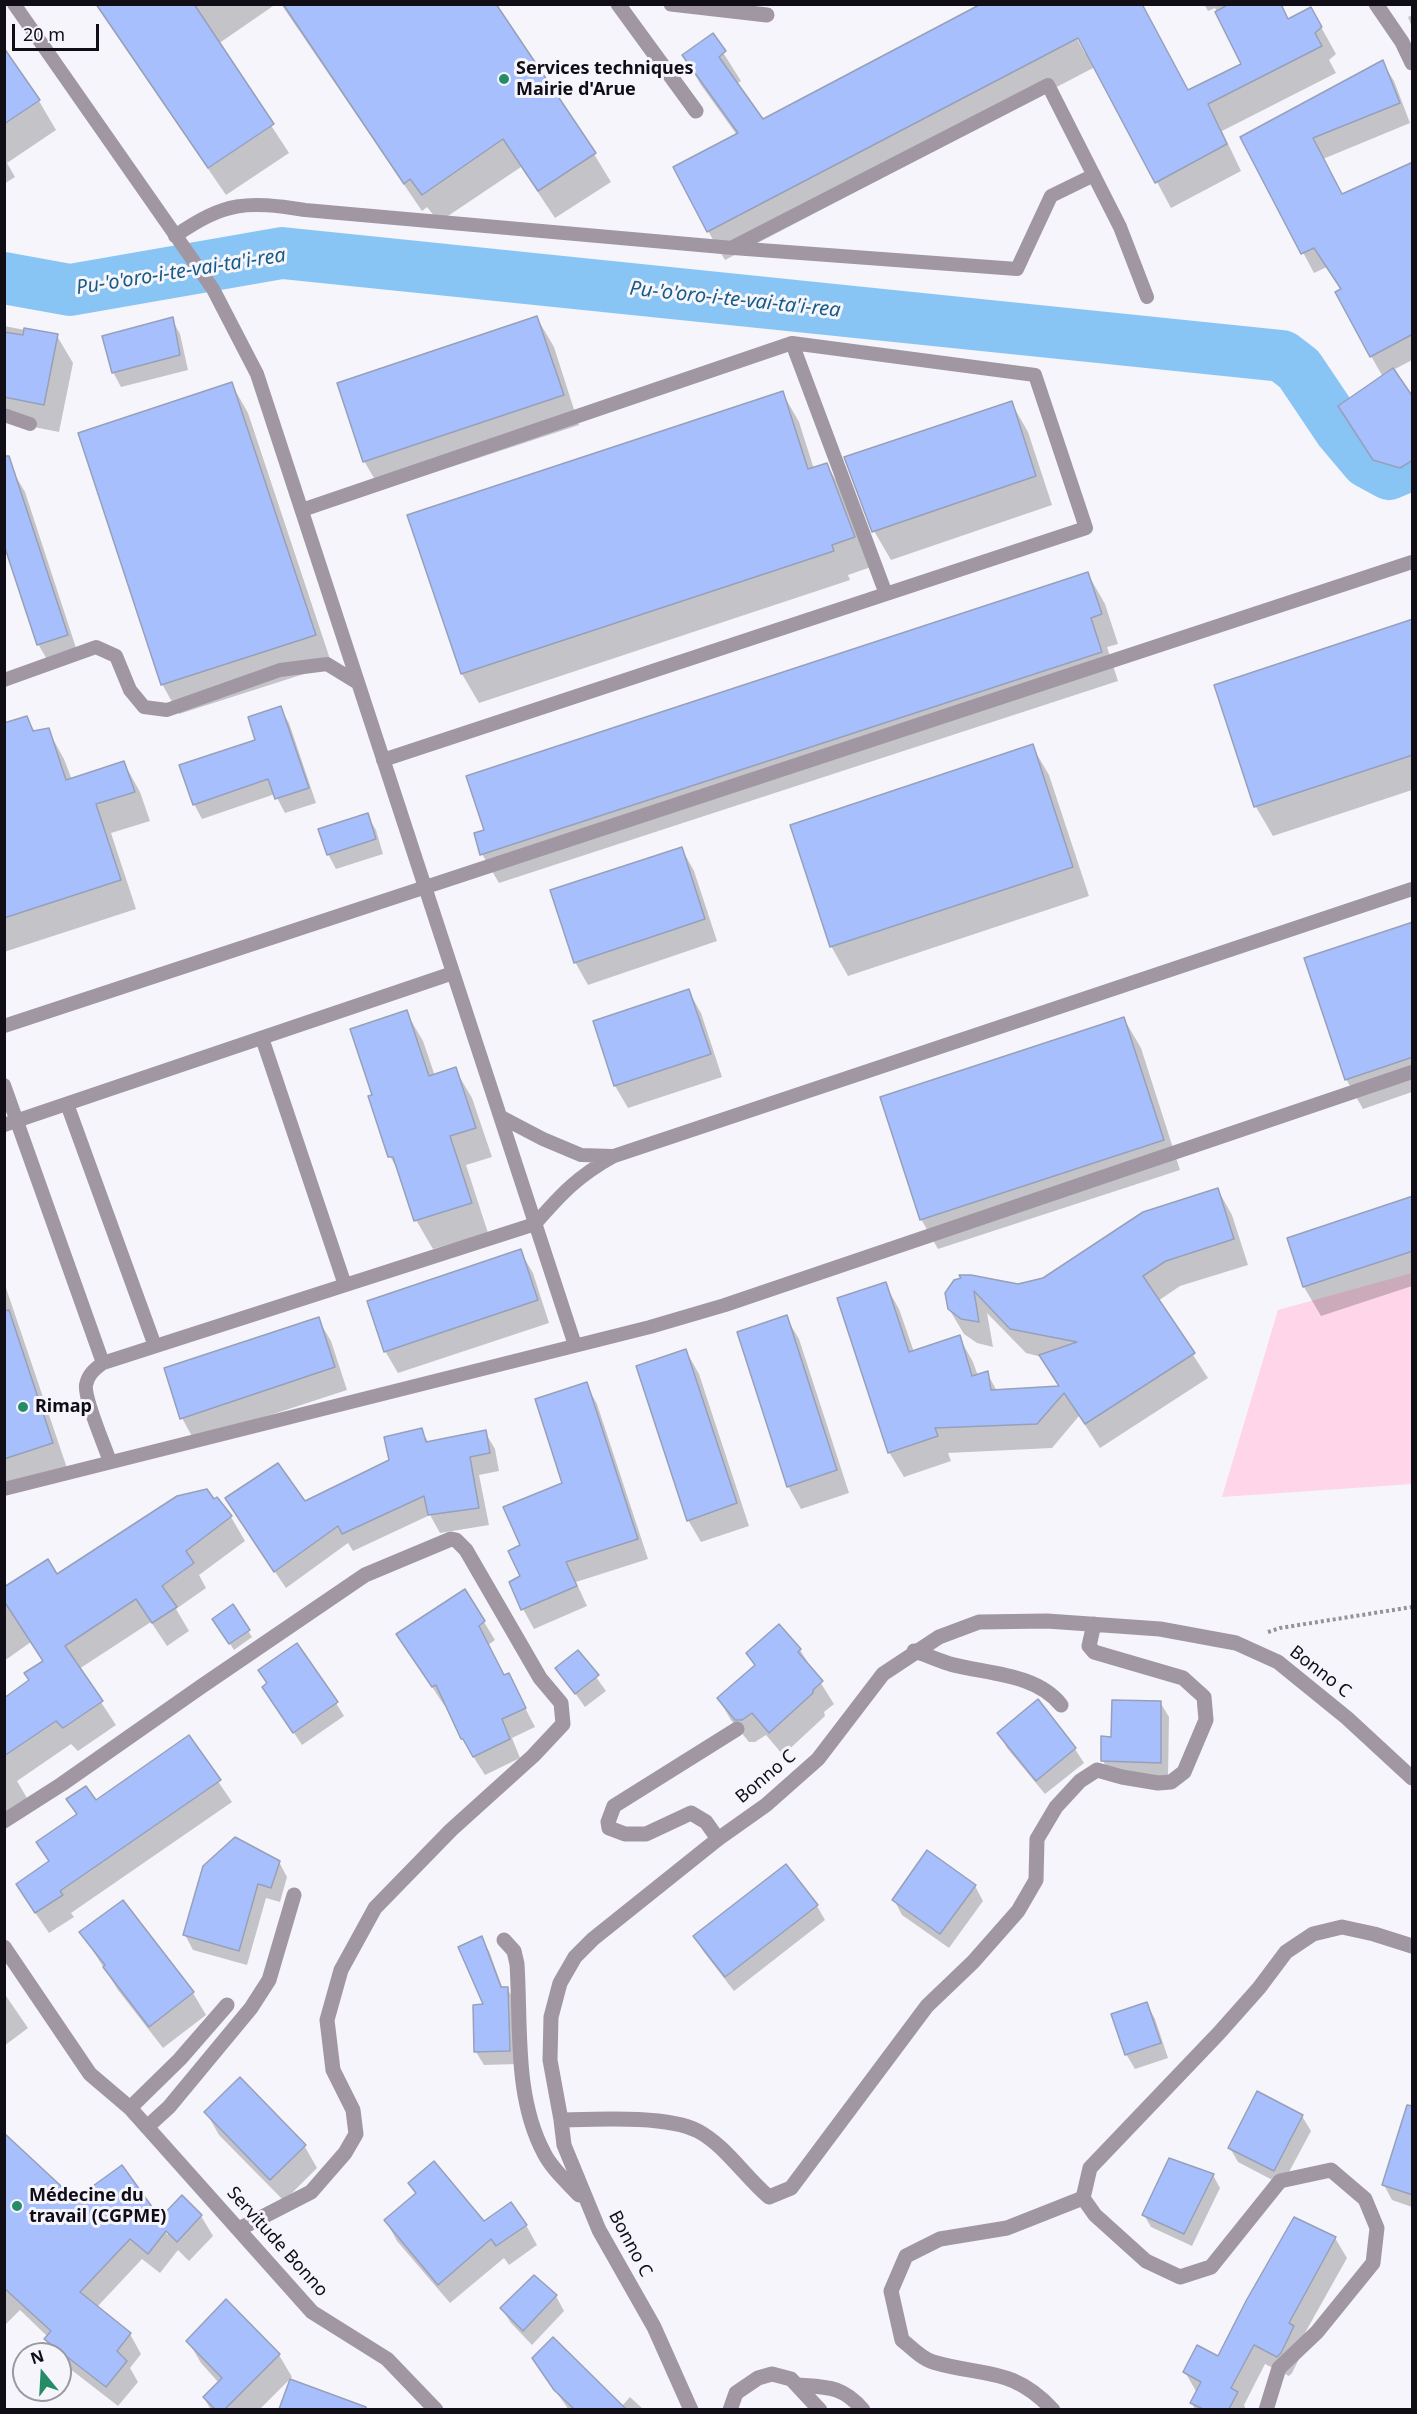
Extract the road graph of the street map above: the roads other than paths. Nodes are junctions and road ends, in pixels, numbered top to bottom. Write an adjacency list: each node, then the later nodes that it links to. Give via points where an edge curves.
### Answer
1 (14, 4): 9 (lane)
2 (618, 4): 7 (street)
3 (671, 4): 5 (street)
4 (1382, 7): 6 (street)
5 (767, 15)
6 (1413, 63)
7 (696, 111)
8 (1094, 175): 10 (lane, via 1051,196 1017,269); 10 (lane, via 1048,84); 11 (lane, via 1120,227)
9 (175, 236): 10 (lane, via 225,208 248,205); 15 (lane, via 213,289 257,374)
10 (733, 248)
11 (1147, 297)
12 (792, 343): 15 (lane); 17 (lane); 17 (lane, via 1035,375 1086,528)
13 (4, 415): 14 (lane)
14 (30, 424)
15 (302, 510): 19 (lane)
16 (1413, 562): 21 (lane)
17 (886, 594): 20 (lane)
18 (4, 681): 19 (lane, via 96,647 116,656 130,690 144,707 167,710 280,670 327,664)
19 (358, 683): 20 (lane)
20 (383, 760): 21 (lane)
21 (425, 888): 23 (lane); 24 (lane)
22 (1413, 889): 31 (lane)
23 (453, 973): 25 (lane); 29 (lane)
24 (4, 1026)
25 (262, 1038): 28 (lane); 33 (lane)
26 (1413, 1072): 34 (lane, via 725,1305)
27 (4, 1085): 30 (lane)
28 (67, 1104): 30 (lane); 35 (lane)
29 (501, 1117): 31 (lane, via 581,1155); 32 (lane)
30 (11, 1123): 36 (lane)
31 (614, 1156): 32 (lane, via 587,1171)
32 (536, 1224): 33 (lane); 34 (lane)
33 (345, 1285): 35 (lane)
34 (575, 1345): 37 (lane)
35 (155, 1347): 36 (lane)
36 (103, 1363): 37 (lane, via 91,1372 86,1386)
37 (110, 1462): 38 (lane)
38 (4, 1489)
39 (1094, 1624): 40 (street, Bonno C, via 979,1622); 43 (street, Bonno C, via 1160,1629 1236,1643 1278,1662); 52 (street, via 1089,1646 1094,1652 1183,1678 1204,1697 1206,1720 1184,1772 1171,1782 1158,1783 1097,1770 1080,1781 1056,1807 1037,1839 1036,1880 1018,1911 927,2006 791,2188 769,2197 715,2143 699,2131 672,2121)
40 (914, 1651): 41 (street, via 1040,1688 1053,1694); 45 (street, Bonno C, via 883,1674 818,1759 766,1805)
41 (1061, 1705)
42 (737, 1729): 45 (street, via 614,1806 608,1822 609,1828 625,1834 646,1834 691,1813 706,1822)
43 (1413, 1778)
44 (4, 1821): 56 (street, via 365,1575 451,1539 466,1550 540,1678 561,1703 563,1724 375,1908 341,1970 327,2020 333,2070 353,2110 356,2134 311,2192)
45 (718, 1839): 52 (street, Bonno C, via 593,1939 575,1957 560,1983 551,2017 550,2060)
46 (294, 1894): 53 (street, via 269,1980 251,2008 169,2107)
47 (504, 1940): 55 (street, via 514,1951 517,1964 524,2096 534,2129 549,2163)
48 (1413, 1946): 54 (street, via 1342,1927 1313,1934 1286,1952 1219,2033 1090,2168)
49 (4, 1947): 51 (street, Servitude Bonno, via 90,2074)
50 (227, 2005): 51 (street)
51 (130, 2108): 53 (street, Servitude Bonno)
52 (561, 2120): 55 (street, Bonno C, via 564,2145)
53 (147, 2127): 56 (street, Servitude Bonno)
54 (1083, 2198): 63 (street, via 1006,2228 940,2239 906,2256 891,2291 902,2340 931,2361 1000,2374 1037,2393); 64 (street, via 1095,2215 1146,2261 1180,2277 1211,2267 1280,2181 1331,2170 1365,2199 1377,2228 1373,2263 1317,2332 1279,2368)
55 (586, 2203): 59 (street, Bonno C, via 654,2327)
56 (239, 2229): 58 (street, Servitude Bonno, via 312,2312 387,2359)
57 (798, 2385): 60 (street, via 772,2374 758,2378 735,2394); 61 (street); 62 (street, via 843,2392)
58 (436, 2409)
59 (691, 2409)
60 (730, 2409)
61 (820, 2409)
62 (863, 2409)
63 (1053, 2409)
64 (1266, 2409)

